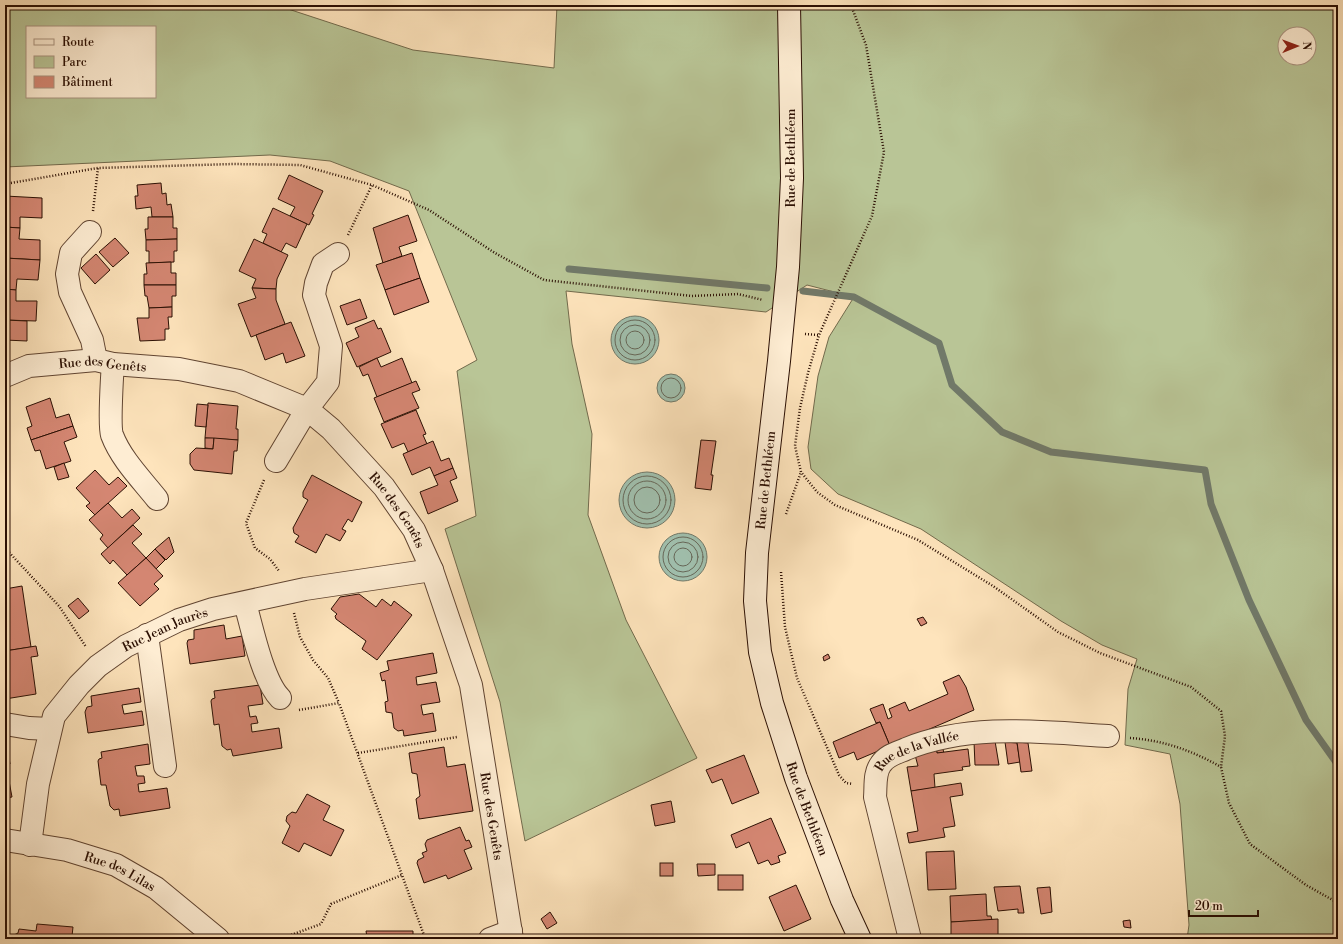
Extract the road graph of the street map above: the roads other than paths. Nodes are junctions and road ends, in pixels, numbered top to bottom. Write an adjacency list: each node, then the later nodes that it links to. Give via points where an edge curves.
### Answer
1 (789, 5): 22 (street, Rue de Bethléem, via 792,178 788,267 757,553 755,601 760,652 772,703 796,778 842,900)
2 (90, 232): 4 (street, via 71,253 66,274 70,292)
3 (338, 254): 6 (street, via 323,264 316,283 314,295 331,346 330,364 328,382)
4 (104, 362): 5 (street, Rue des Genêts, via 29,366); 6 (street, Rue des Genêts, via 180,369 239,381); 8 (street, via 112,434 119,448)
5 (5, 376)
6 (307, 409): 7 (street); 9 (street, Rue des Genêts, via 331,429 384,487 414,530)
7 (276, 461)
8 (157, 499)
9 (432, 570): 10 (street, Rue Jean Jaurès, via 305,589); 19 (street, Rue des Genêts, via 471,685)
10 (245, 603): 11 (street, Rue Jean Jaurès, via 213,609 178,620); 12 (street, via 267,675)
11 (147, 635): 14 (street, Rue Jean Jaurès, via 98,666 54,716); 16 (street)
12 (280, 698)
13 (5, 724): 14 (street)
14 (50, 729): 18 (street, Rue Jean Jaurès, via 38,784)
15 (1108, 736): 23 (street, Rue de la Vallée, via 1027,731 973,732 922,742 888,756 880,764 875,797)
16 (165, 766)
17 (5, 840): 18 (street, Rue des Lilas)
18 (30, 845): 20 (street, Rue des Lilas, via 67,850 116,865 156,888)
19 (512, 935): 21 (street)
20 (218, 939)
21 (490, 939)
22 (860, 939)
23 (910, 939)

